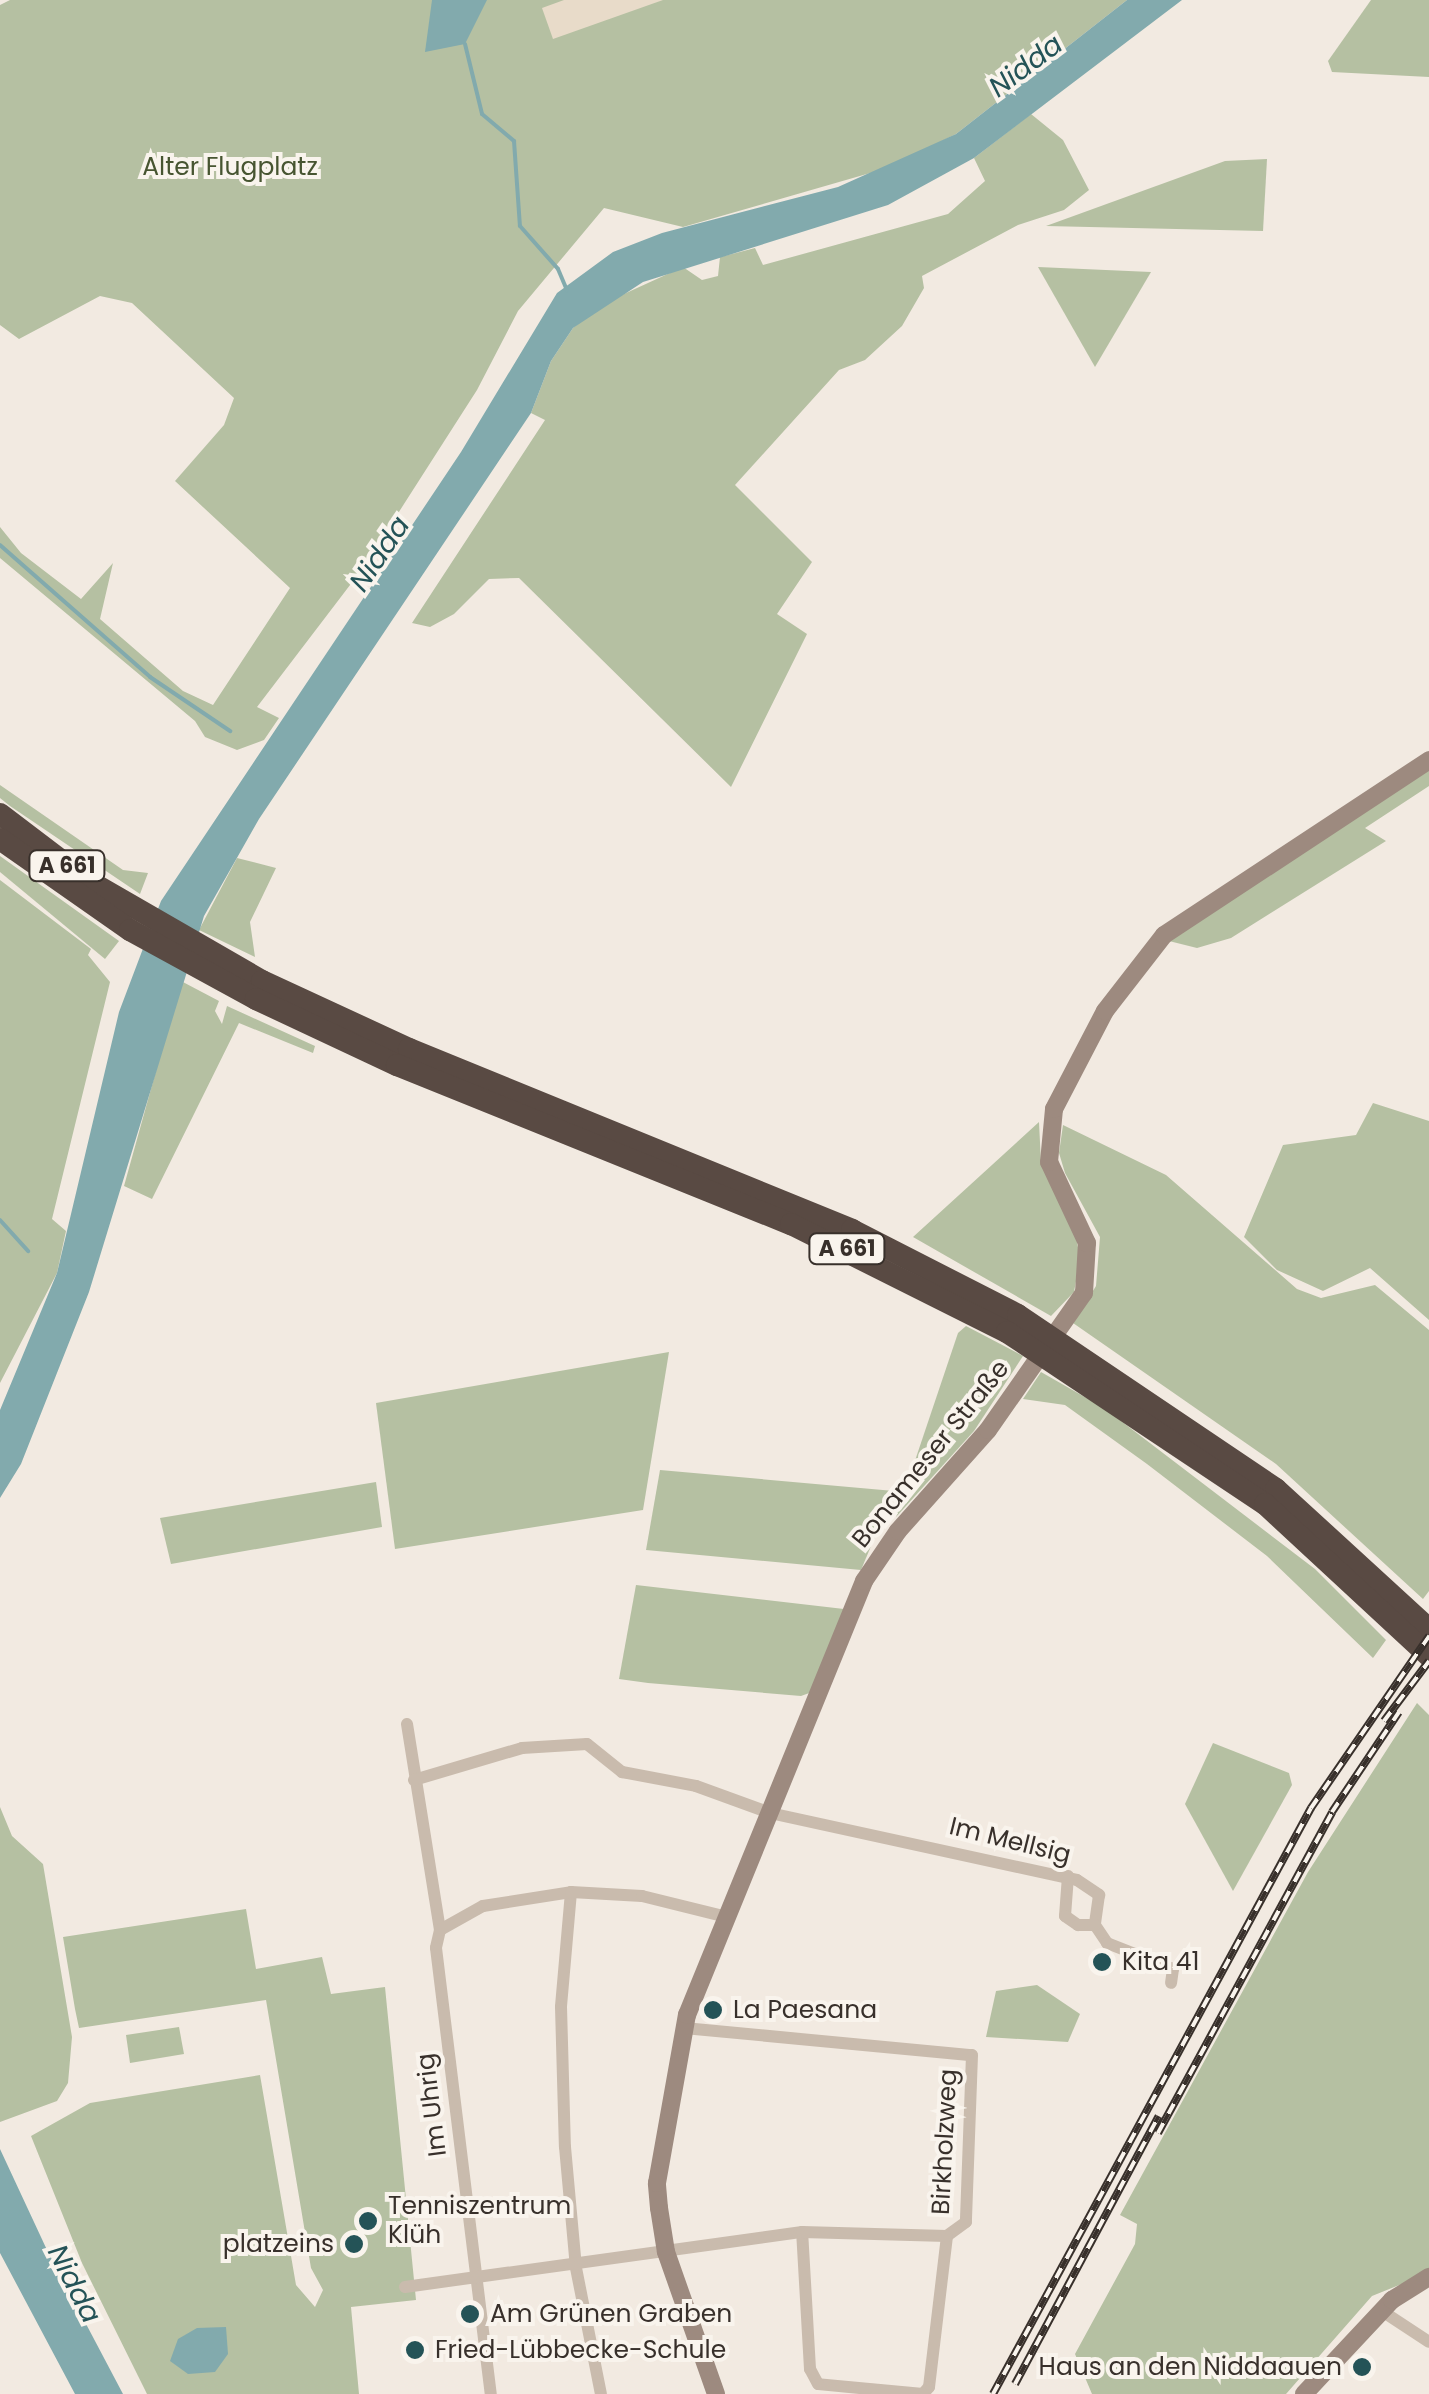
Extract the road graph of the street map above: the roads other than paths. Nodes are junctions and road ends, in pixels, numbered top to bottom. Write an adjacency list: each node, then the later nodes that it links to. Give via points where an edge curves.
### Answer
1 (1429, 760): 10 (street, Bonameser Straße, via 1182,920 1139,962 1104,1011 1048,1134 1054,1178 1086,1243 1080,1299 864,1581)
2 (0, 814): 4 (highway, A 661)
3 (0, 839): 4 (highway, A 661)
4 (134, 921): 5 (highway, A 661)
5 (196, 957): 6 (highway, A 661, via 852,1230 1018,1315 1276,1488); 7 (highway, A 661, via 397,1065 840,1246 1007,1332 1265,1504)
6 (1429, 1628)
7 (1429, 1656)
8 (407, 1724): 9 (street, Im Uhrig)
9 (414, 1780): 10 (street, Im Mellsig, via 522,1748 587,1744 622,1772 696,1786); 15 (street, Im Uhrig)
10 (770, 1812): 11 (street, Im Mellsig); 13 (street, Bonameser Straße)
11 (1068, 1876): 14 (street, Im Mellsig, via 1099,1896); 14 (street, via 1065,1916)
12 (571, 1892): 13 (street, via 642,1896); 15 (street, via 484,1906); 21 (street, via 561,2007)
13 (727, 1917): 17 (street, Bonameser Straße)
14 (1095, 1925): 16 (street, via 1107,1943 1173,1969)
15 (440, 1930): 23 (street, Im Uhrig, via 436,1948)
16 (1171, 1983)
17 (684, 2028): 19 (street, Birkholzweg, via 972,2055 963,2230); 20 (street, Bonameser Straße, via 658,2183)
18 (802, 2232): 19 (street); 19 (street, Birkholzweg, via 810,2369 818,2384 923,2394); 20 (street)
19 (947, 2236)
20 (666, 2252): 21 (street); 29 (street, Bonameser Straße)
21 (576, 2268): 23 (street); 28 (street)
22 (1429, 2278): 25 (street)
23 (476, 2282): 24 (street); 27 (street, Im Uhrig)
24 (405, 2287)
25 (1382, 2311): 26 (street); 30 (street)
26 (1429, 2342)
27 (491, 2394)
28 (601, 2394)
29 (716, 2394)
30 (1304, 2394)

